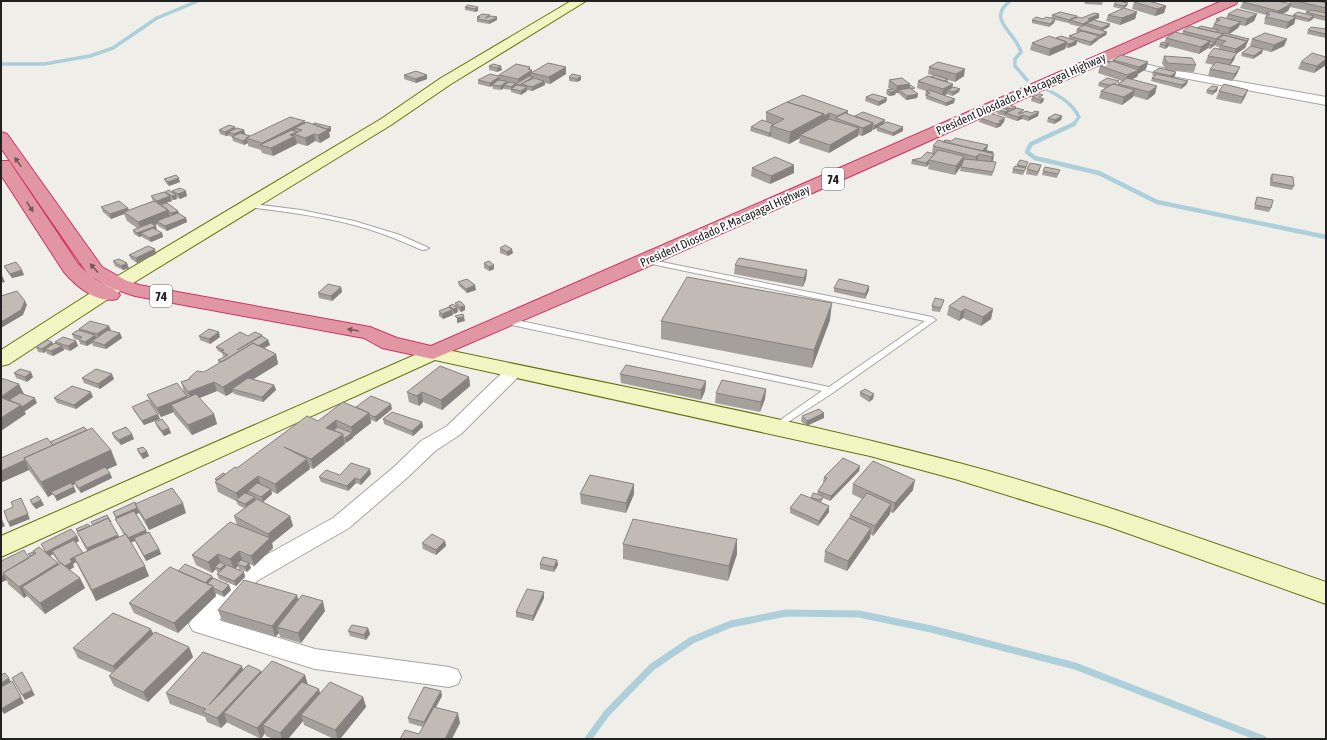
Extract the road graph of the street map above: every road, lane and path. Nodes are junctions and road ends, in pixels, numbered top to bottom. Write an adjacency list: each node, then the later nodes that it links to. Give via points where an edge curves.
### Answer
1 (580, 1): 7 (street)
2 (1232, 1): 3 (highway, President Diosdado P. Macapagal Highway / 74)
3 (1106, 57): 4 (street, via 1157,70); 9 (highway, President Diosdado P. Macapagal Highway / 74)
4 (1326, 101)
5 (1, 137): 6 (highway, 74, one-way to 5)
6 (8, 171): 10 (highway, 74, via 61,238 79,277)
7 (248, 205): 8 (lane, via 362,225); 10 (street)
8 (425, 248)
9 (647, 261): 11 (highway, President Diosdado P. Macapagal Highway / 74); 15 (lane, via 932,320)
10 (111, 288): 12 (highway, 74, via 122,299 360,345 390,343); 13 (street)
11 (506, 321): 12 (highway, President Diosdado P. Macapagal Highway / 74); 15 (lane)
12 (433, 353): 14 (street); 17 (street)
13 (1, 359)
14 (514, 371): 16 (street); 19 (street, via 454,430 428,446 341,523 249,575 201,624 315,660)
15 (831, 390): 16 (lane)
16 (776, 427): 18 (street, via 961,472 1116,519)
17 (1, 547)
18 (1326, 593)
19 (449, 677)

